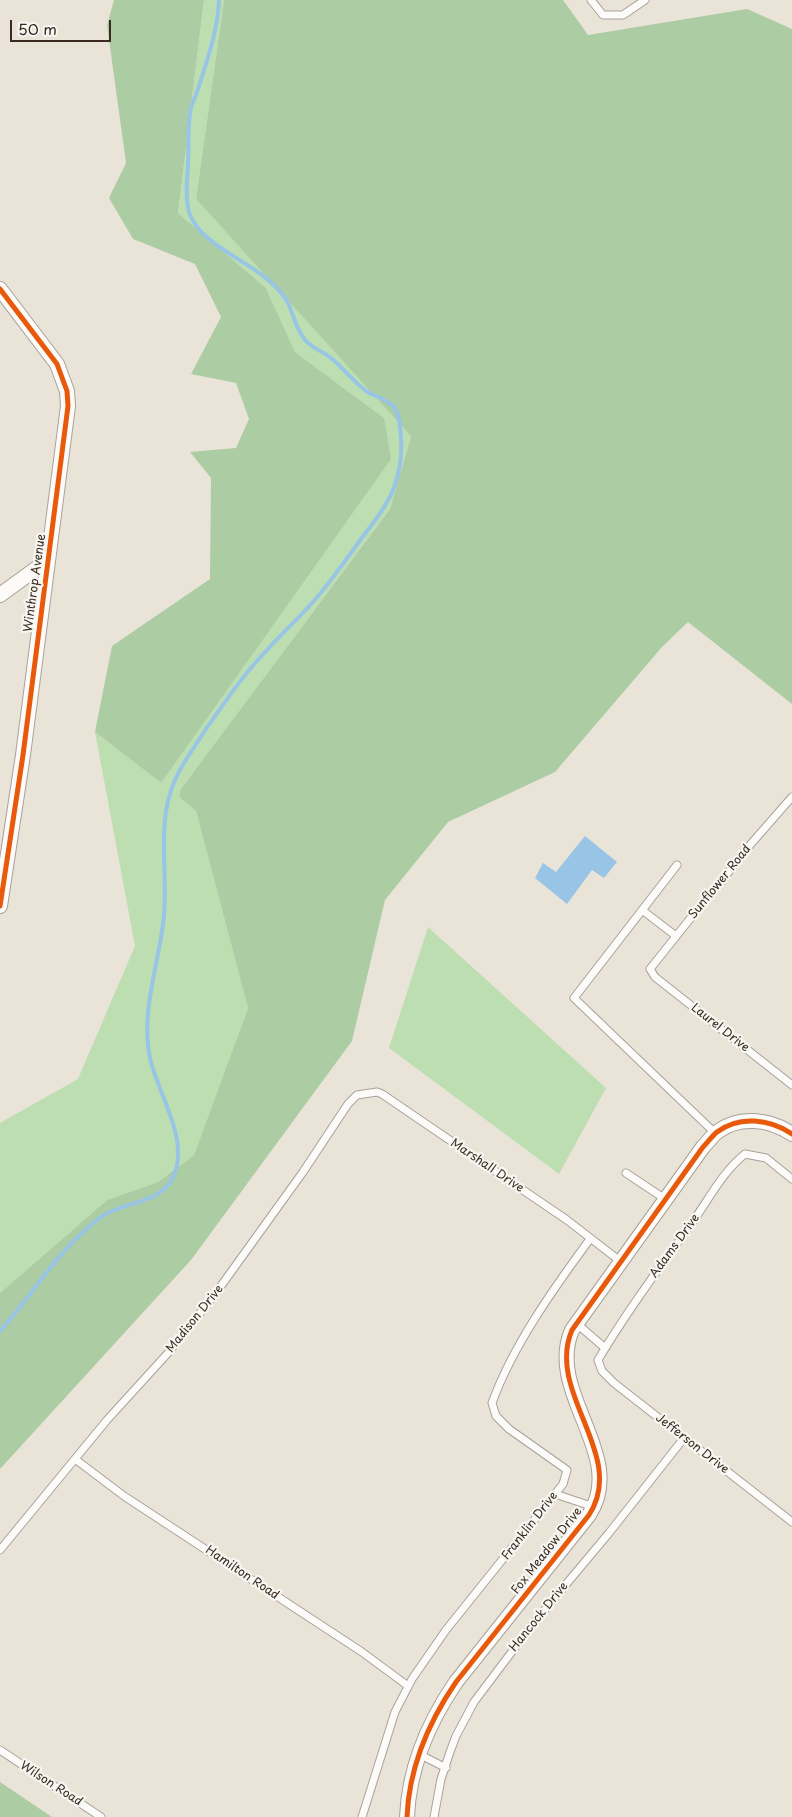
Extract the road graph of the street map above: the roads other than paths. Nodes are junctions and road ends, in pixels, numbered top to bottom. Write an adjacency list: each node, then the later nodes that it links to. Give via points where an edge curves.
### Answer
1 (591, 0): 2 (lane, via 603,14 623,15)
2 (644, 0)
3 (0, 289): 4 (street, Winthrop Avenue, via 57,364 67,391 67,421)
4 (48, 560): 5 (street); 8 (street, Winthrop Avenue)
5 (0, 595)
6 (792, 797): 10 (lane, Sunflower Road)
7 (677, 865): 9 (lane)
8 (1, 903)
9 (642, 910): 10 (lane); 14 (lane, via 574,998)
10 (676, 936): 11 (lane, Sunflower Road)
11 (650, 969): 12 (lane, Laurel Drive, via 655,977)
12 (792, 1085)
13 (382, 1094): 19 (lane, Marshall Drive); 25 (lane, Madison Drive, via 357,1095 348,1104 214,1297)
14 (715, 1133): 15 (street, Fox Meadow Drive, via 748,1121 774,1125); 18 (street, Fox Meadow Drive)
15 (792, 1134)
16 (626, 1173): 18 (lane)
17 (792, 1179): 22 (lane, Adams Drive, via 766,1158 745,1154 738,1160 643,1290)
18 (665, 1199): 20 (street, Fox Meadow Drive)
19 (590, 1239): 20 (lane); 26 (lane, Franklin Drive, via 535,1319 492,1403 496,1416 509,1429 567,1470 563,1484)
20 (620, 1261): 21 (street, Fox Meadow Drive)
21 (576, 1323): 22 (lane); 27 (street, Fox Meadow Drive, via 569,1337 566,1365 598,1464 601,1480)
22 (606, 1348): 23 (lane, Adams Drive)
23 (598, 1360): 24 (lane, Jefferson Drive, via 602,1371 614,1383)
24 (684, 1438): 28 (lane, Jefferson Drive); 33 (lane, Hancock Drive, via 532,1624 474,1702 456,1736)
25 (75, 1459): 29 (lane, Madison Drive); 30 (lane, Hamilton Road, via 124,1496 362,1652)
26 (555, 1494): 27 (lane); 30 (lane, Franklin Drive, via 434,1646)
27 (594, 1507): 32 (street, Fox Meadow Drive, via 456,1682 437,1711)
28 (792, 1522)
29 (0, 1550)
30 (408, 1686): 35 (lane, Franklin Drive, via 395,1712)
31 (0, 1750): 34 (lane, Wilson Road)
32 (418, 1754): 33 (lane); 36 (street, Fox Meadow Drive, via 409,1790)
33 (446, 1768): 37 (lane, Hancock Drive)
34 (101, 1817)
35 (362, 1817)
36 (407, 1817)
37 (434, 1817)

